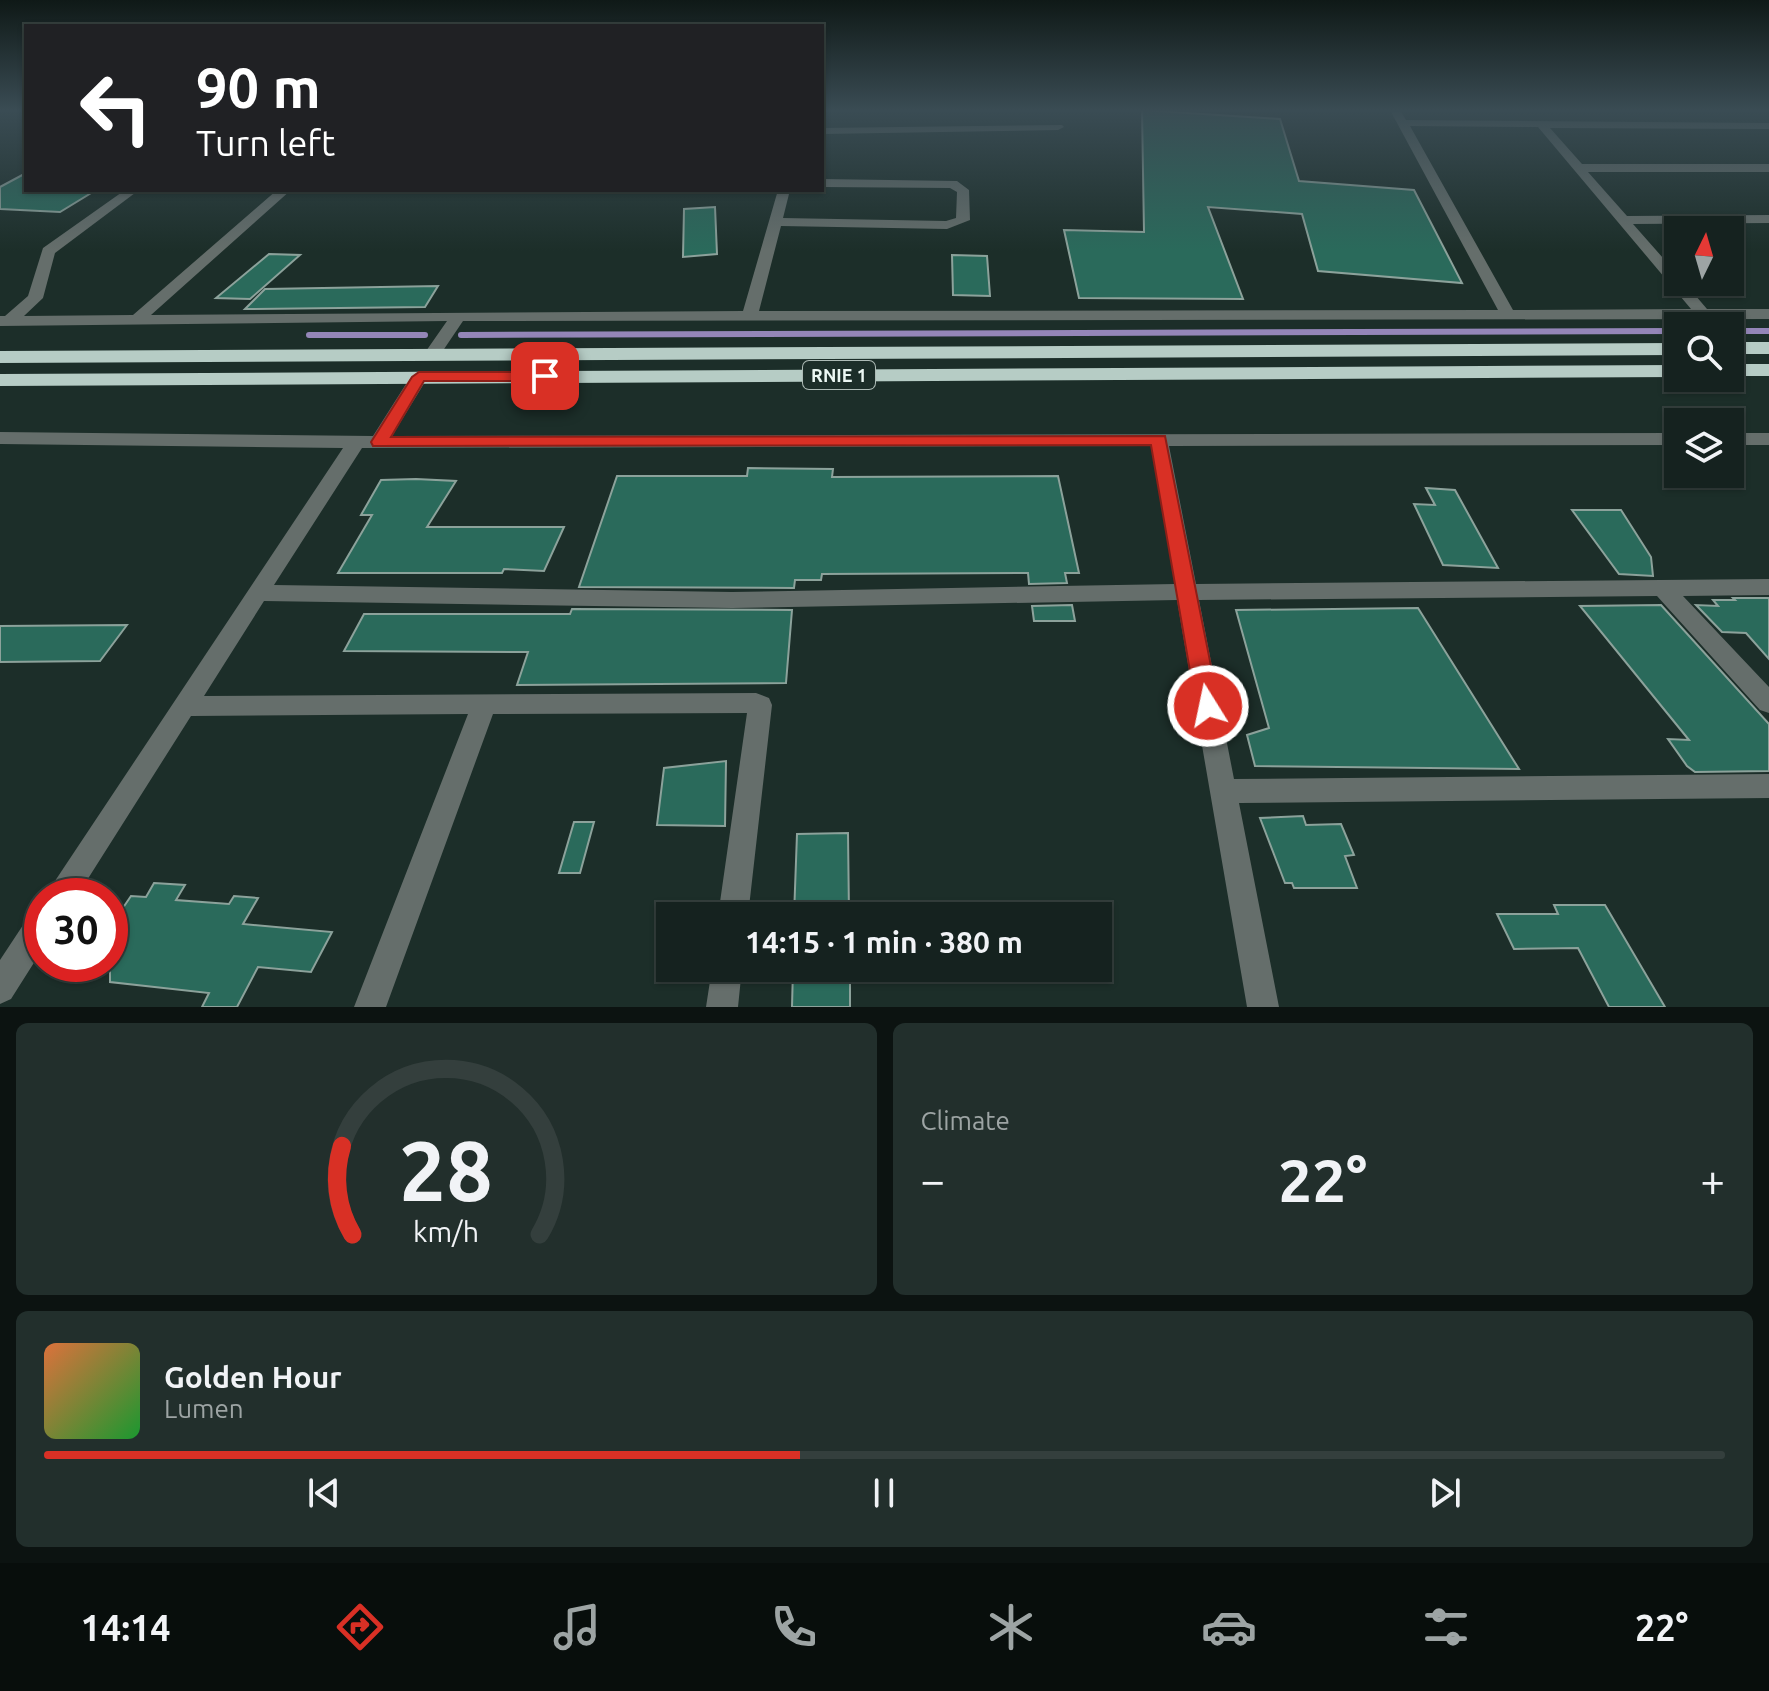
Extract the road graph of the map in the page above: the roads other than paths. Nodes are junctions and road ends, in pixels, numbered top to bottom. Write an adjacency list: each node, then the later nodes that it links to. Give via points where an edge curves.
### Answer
1 (1421, 157): 13 (street)
2 (1569, 157): 3 (street)
3 (1578, 168): 4 (street); 10 (street)
4 (1769, 168)
5 (824, 183): 11 (street, via 953,184 963,190 963,220 947,225)
6 (130, 192): 20 (street, via 48,251 35,298)
7 (283, 192): 19 (street)
8 (783, 192): 11 (street)
9 (1769, 219): 10 (street)
10 (1622, 220): 12 (street)
11 (775, 222): 17 (street)
12 (1701, 312)
13 (1508, 314): 14 (street); 17 (street)
14 (1664, 314)
15 (1744, 314): 16 (street)
16 (1769, 314)
17 (750, 315): 18 (street)
18 (458, 316): 19 (street); 24 (street)
19 (136, 320): 20 (street)
20 (4, 321)
21 (1744, 348): 22 (highway)
22 (1769, 348)
23 (1664, 349): 24 (highway, RNIE 1)
24 (432, 354): 25 (highway, RNIE 1)
25 (0, 357)
26 (1744, 370): 27 (highway)
27 (1769, 370)
28 (1664, 371): 29 (highway, RNIE 1)
29 (419, 377): 30 (highway, RNIE 1); 36 (street)
30 (0, 380)
31 (0, 438): 36 (street)
32 (1664, 439): 35 (street)
33 (1744, 439): 34 (street)
34 (1769, 439)
35 (1159, 440): 36 (street); 39 (street)
36 (368, 442): 40 (street)
37 (1769, 587): 38 (street)
38 (1663, 588): 39 (street); 41 (street)
39 (1187, 592): 40 (street, via 732,600); 45 (street)
40 (258, 593): 42 (street)
41 (1769, 703)
42 (183, 706): 43 (street); 46 (street)
43 (484, 706): 47 (street, via 749,701 760,705); 51 (street)
44 (1769, 786): 45 (street)
45 (1223, 791): 53 (street)
46 (72, 878)
47 (735, 902)
48 (24, 951): 50 (street)
49 (725, 982): 52 (street)
50 (0, 988)
51 (370, 1007)
52 (722, 1007)
53 (1263, 1007)

